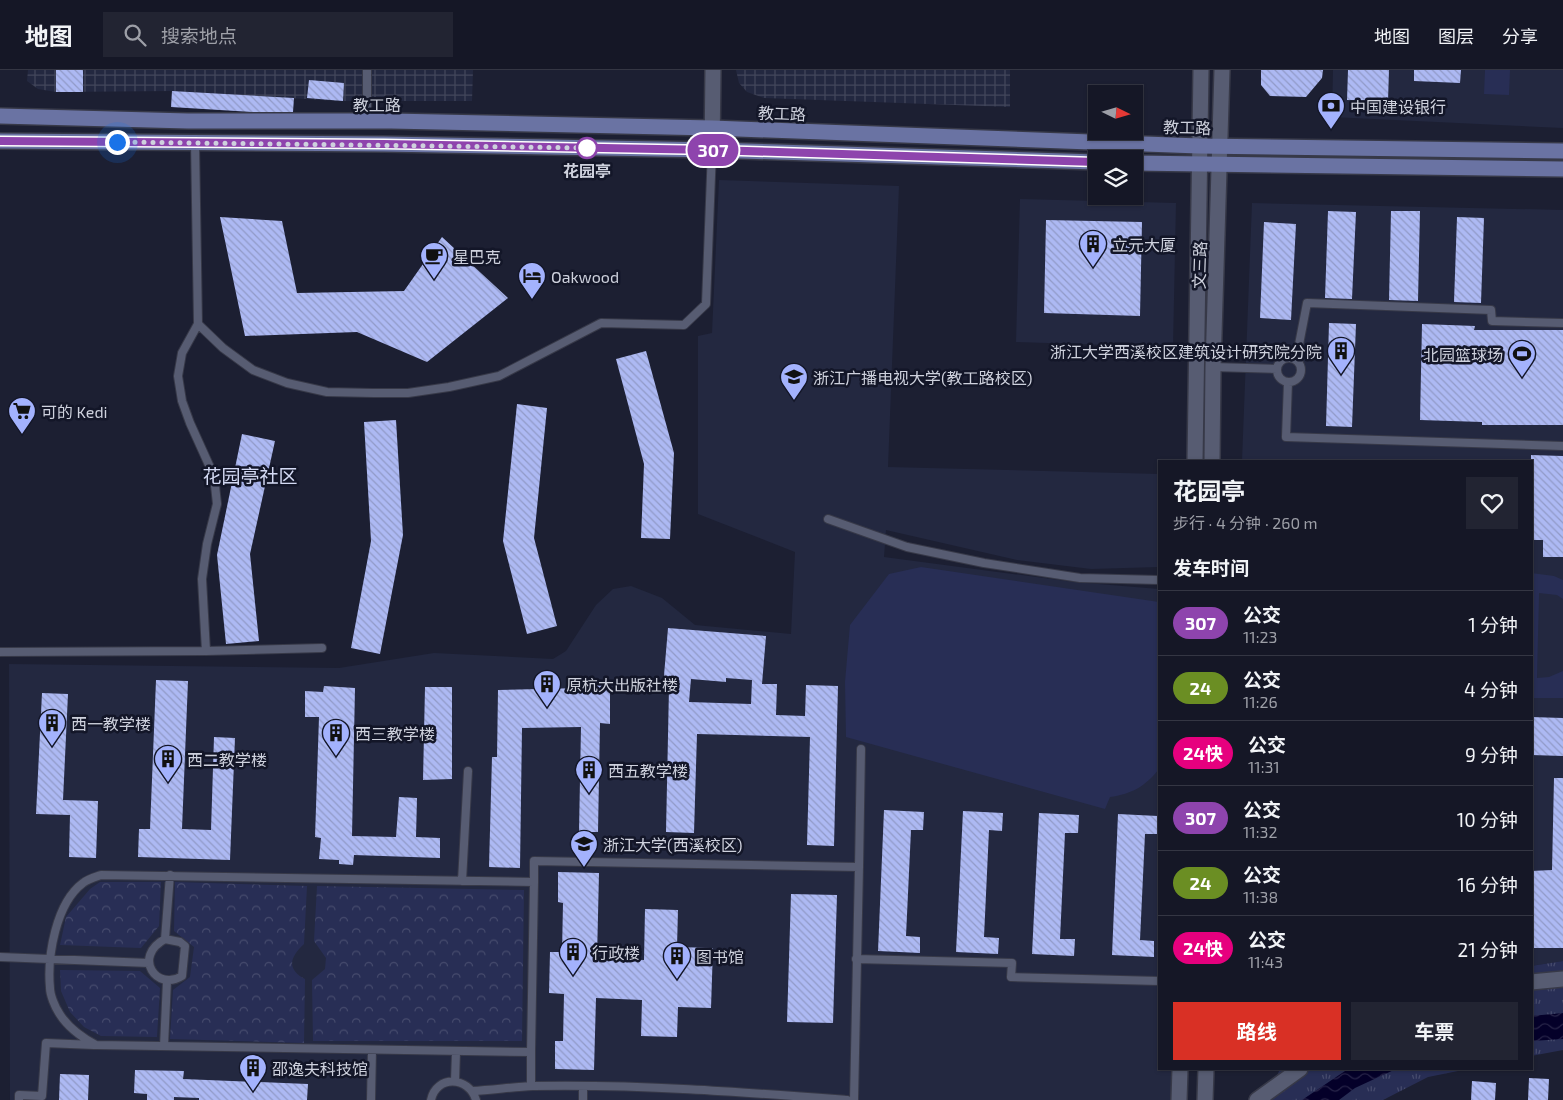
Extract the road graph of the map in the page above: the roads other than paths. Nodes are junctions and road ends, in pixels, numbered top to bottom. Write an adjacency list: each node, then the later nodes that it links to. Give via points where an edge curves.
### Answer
1 (367, 70): 6 (lane)
2 (713, 70): 7 (main road)
3 (1200, 70): 11 (main road, 文三路)
4 (1222, 70): 10 (main road, 文三路)
5 (0, 116): 6 (main road, 教工路)
6 (367, 121): 7 (main road, 教工路)
7 (712, 128): 11 (main road, 教工路); 12 (main road)
8 (0, 141): 9 (main road)
9 (195, 142): 12 (main road); 20 (lane)
10 (1220, 145): 11 (main road, 教工路); 13 (main road, 教工路); 16 (main road, 文三路)
11 (1199, 146): 17 (main road, 文三路)
12 (712, 150): 14 (main road); 20 (lane, via 706,304 684,325 601,323 499,376 408,393 373,393 327,392 253,370)
13 (1563, 152)
14 (1088, 162)
15 (1143, 163): 17 (main road)
16 (1219, 164): 17 (main road); 18 (main road); 22 (main road, 文三路)
17 (1198, 166): 26 (main road, 文三路)
18 (1563, 169)
19 (1563, 323): 21 (lane, via 1492,321 1491,310 1307,303)
20 (198, 324): 31 (lane, via 182,354 178,376 182,401 214,476 217,504 202,579)
21 (1296, 360): 23 (lane, via 1288,358 1280,362); 24 (lane, via 1300,374)
22 (1213, 367): 23 (lane); 27 (main road, 文三路)
23 (1277, 369): 24 (lane, via 1279,376)
24 (1288, 382): 25 (lane, via 1286,437)
25 (1563, 446)
26 (1195, 460)
27 (1212, 460)
28 (828, 519): 29 (lane, via 907,547 984,563 1080,578)
29 (1158, 580)
30 (322, 648): 31 (lane)
31 (206, 651): 32 (lane)
32 (0, 652)
33 (861, 749): 35 (lane)
34 (468, 771): 37 (lane)
35 (859, 867): 38 (lane, via 534,861); 42 (lane)
36 (170, 875): 37 (lane); 39 (lane); 41 (lane, via 100,875 84,882 59,916)
37 (462, 881): 38 (lane)
38 (534, 882): 52 (lane)
39 (165, 939): 43 (lane, via 156,944); 45 (lane, via 185,946 182,976)
40 (0, 957): 41 (lane)
41 (51, 958): 43 (lane); 48 (lane, via 50,990 59,1013 77,1035)
42 (856, 959): 46 (lane, via 1012,963 1011,977); 66 (lane)
43 (148, 963): 45 (lane, via 153,974)
44 (1563, 979): 47 (main road)
45 (167, 981): 49 (lane)
46 (1158, 981)
47 (1533, 982)
48 (96, 1045): 49 (lane); 60 (lane, via 46,1044 42,1096 19,1095)
49 (164, 1046): 50 (lane)
50 (372, 1050): 51 (lane); 61 (lane)
51 (456, 1052): 52 (lane); 56 (lane)
52 (531, 1052): 57 (lane)
53 (1180, 1070): 67 (main road)
54 (1206, 1070): 68 (main road)
55 (1299, 1070): 69 (main road)
56 (455, 1081): 59 (lane); 62 (lane, via 441,1084)
57 (531, 1086): 58 (lane); 59 (lane)
58 (583, 1086): 64 (lane); 65 (lane, via 691,1088)
59 (472, 1091): 63 (lane)
60 (19, 1100)
61 (371, 1100)
62 (430, 1100)
63 (476, 1100)
64 (583, 1100)
65 (847, 1100)
66 (854, 1100)
67 (1180, 1100)
68 (1205, 1100)
69 (1257, 1100)

